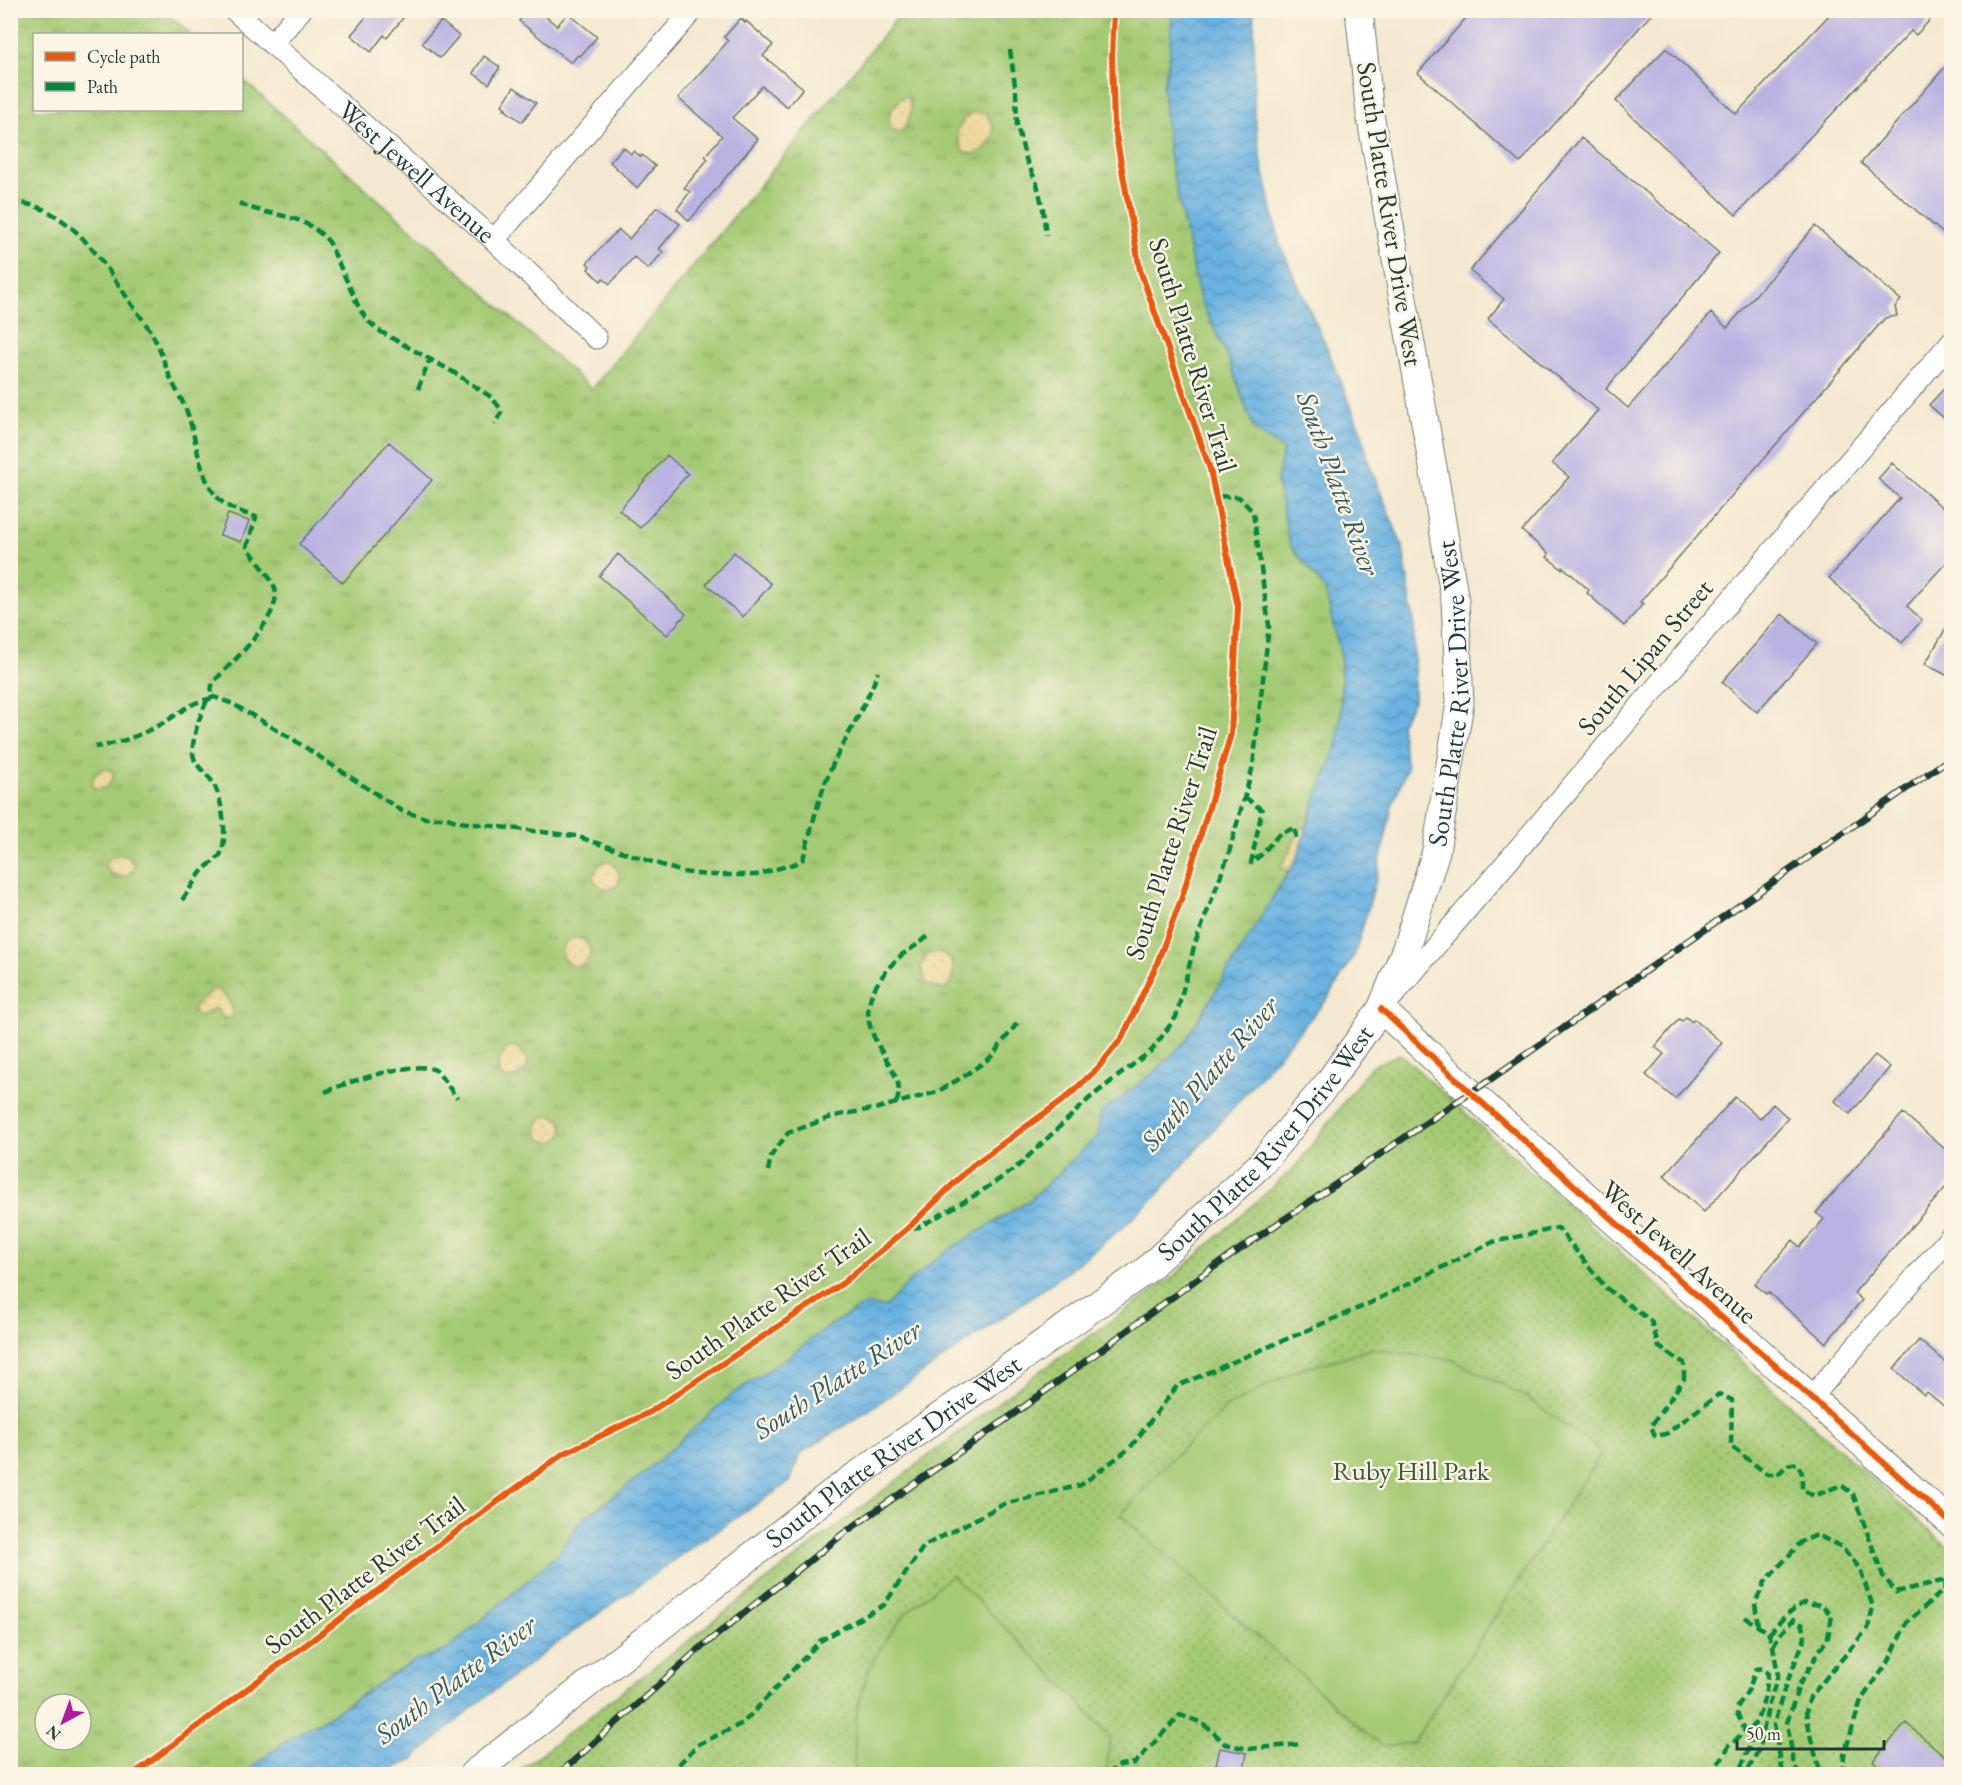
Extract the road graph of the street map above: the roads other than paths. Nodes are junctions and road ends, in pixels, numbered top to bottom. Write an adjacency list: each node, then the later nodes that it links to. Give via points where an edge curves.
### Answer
1 (234, 10): 5 (street, West Jewell Avenue)
2 (301, 10): 5 (street)
3 (693, 10): 6 (street)
4 (1359, 10): 9 (street, South Platte River Drive West, via 1370,114 1455,601 1460,703 1436,851 1406,948)
5 (272, 44): 6 (street, West Jewell Avenue)
6 (494, 240): 7 (street, West Jewell Avenue)
7 (596, 338)
8 (1952, 341): 9 (street, South Lipan Street)
9 (1381, 1009): 11 (street, West Jewell Avenue); 13 (street, South Platte River Drive West, via 1328,1083 1259,1166 1145,1271 832,1492)
10 (1952, 1235): 11 (street)
11 (1810, 1398): 12 (street, West Jewell Avenue)
12 (1952, 1524)
13 (473, 1774)

